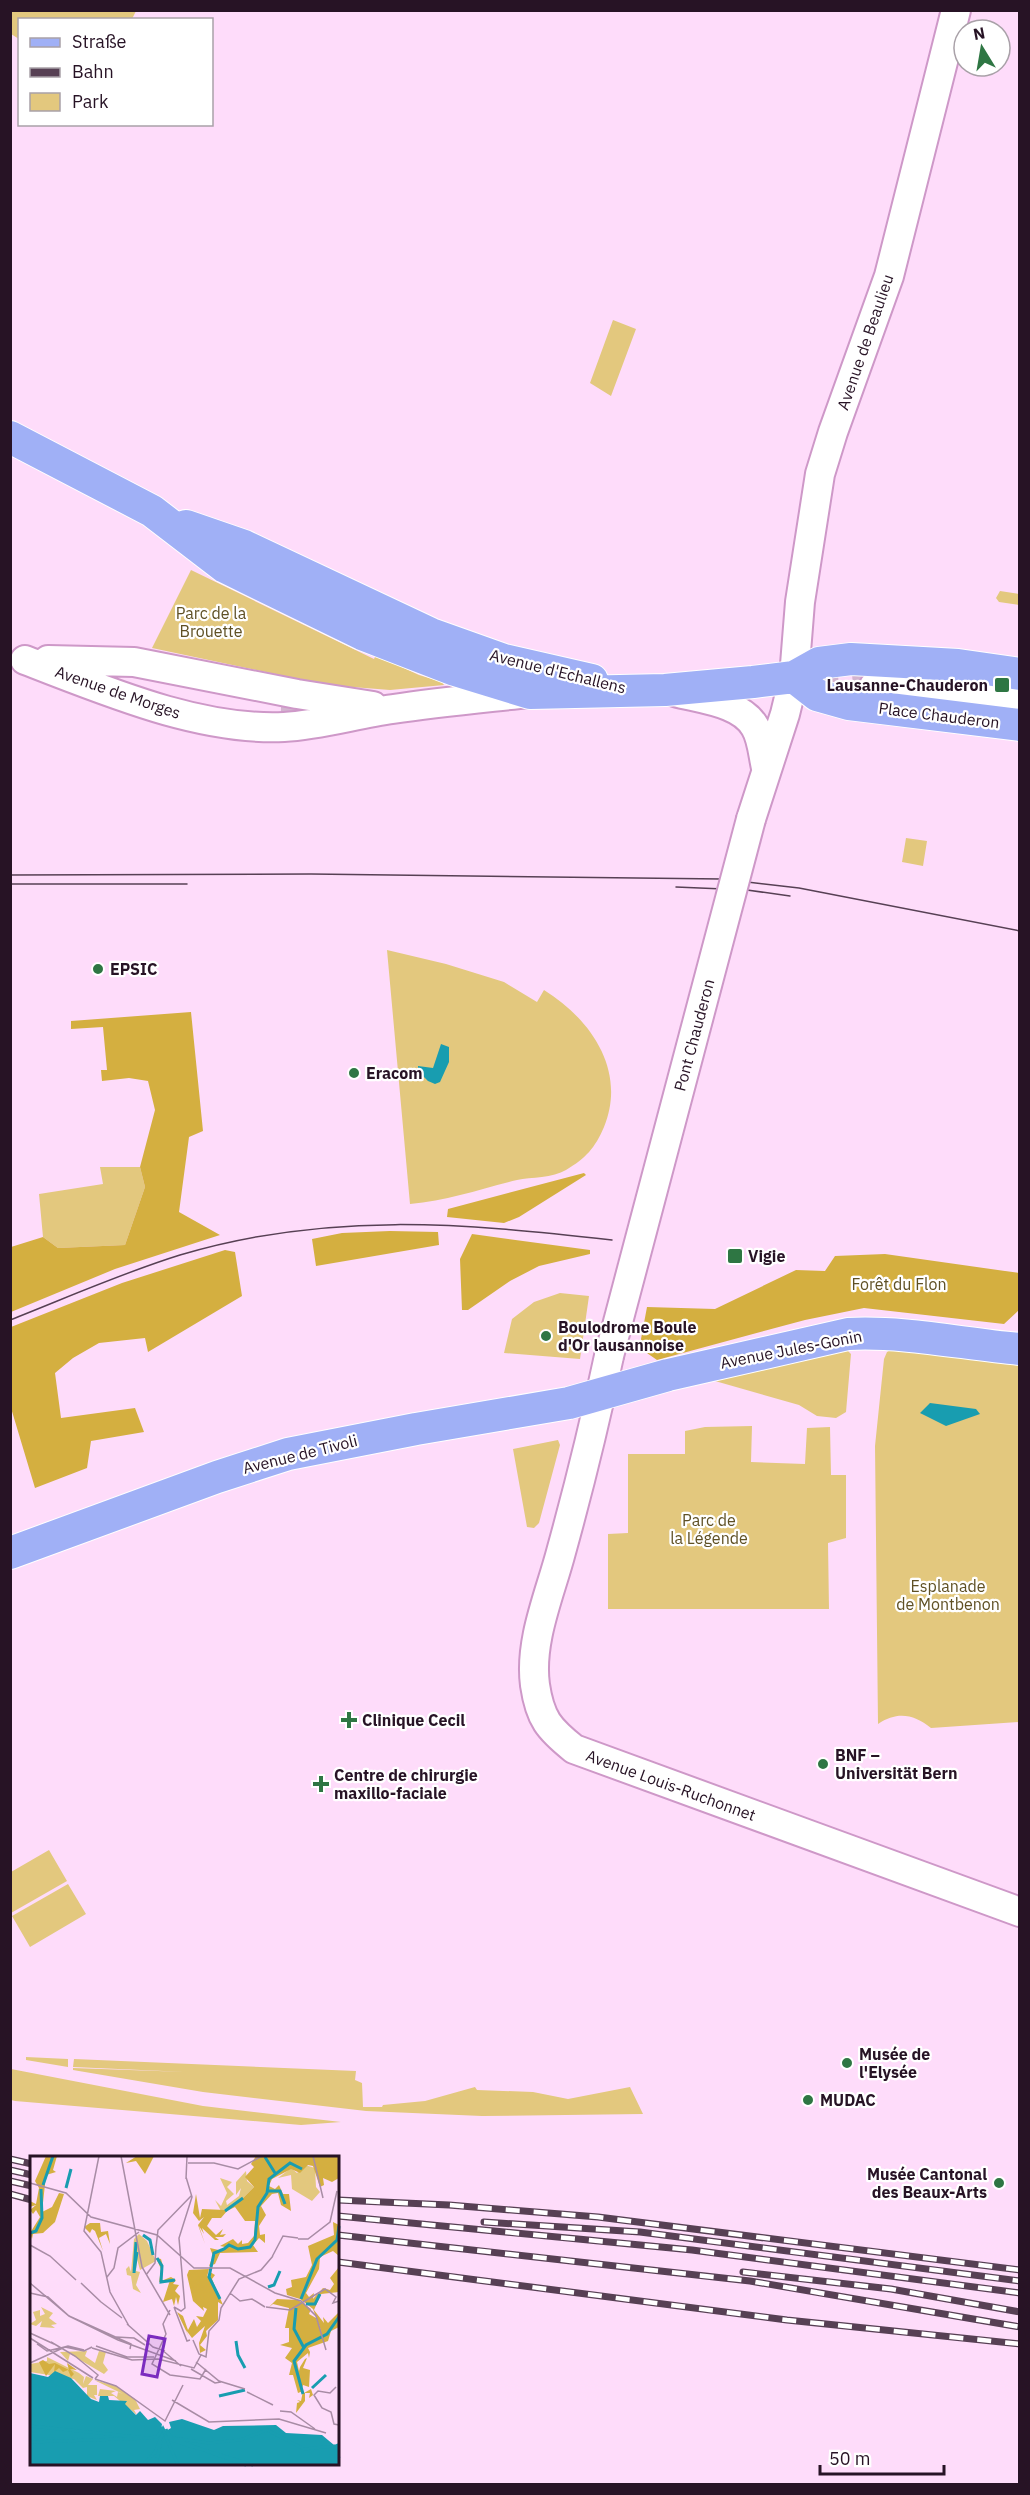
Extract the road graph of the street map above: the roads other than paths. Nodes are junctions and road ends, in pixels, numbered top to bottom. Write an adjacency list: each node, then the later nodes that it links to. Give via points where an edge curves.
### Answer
1 (956, 10): 6 (main road, Avenue de Beaulieu, via 889,276 820,474 800,602)
2 (10, 437): 3 (main road, Avenue d'Echallens, via 166,519 244,546)
3 (421, 644): 8 (main road, Avenue d'Echallens); 9 (main road, Avenue d'Echallens)
4 (18, 658): 11 (main road, Avenue de Morges, via 134,663); 11 (main road, Avenue de Morges, via 185,715 243,725)
5 (1020, 674): 6 (main road, via 958,665 851,659 819,663)
6 (794, 677): 8 (main road); 12 (main road, Place Chauderon, via 817,695 849,704); 13 (main road, Pont Chauderon)
7 (874, 686): 10 (main road)
8 (652, 690): 9 (main road, Avenue d'Echallens); 13 (main road, via 743,712 756,727)
9 (530, 693): 11 (main road, Avenue de Morges, via 391,709 345,719)
10 (1020, 703)
11 (287, 710)
12 (1020, 725)
13 (766, 768): 15 (main road, Pont Chauderon, bridge)
14 (1020, 1349): 15 (main road, Avenue Jules-Gonin, via 919,1337 848,1334 668,1374)
15 (601, 1395): 16 (main road, Avenue de Tivoli, via 288,1454 217,1476); 17 (main road, Avenue Louis-Ruchonnet, via 537,1643 535,1684 544,1720 552,1732 574,1749)
16 (10, 1553)
17 (1020, 1912)

